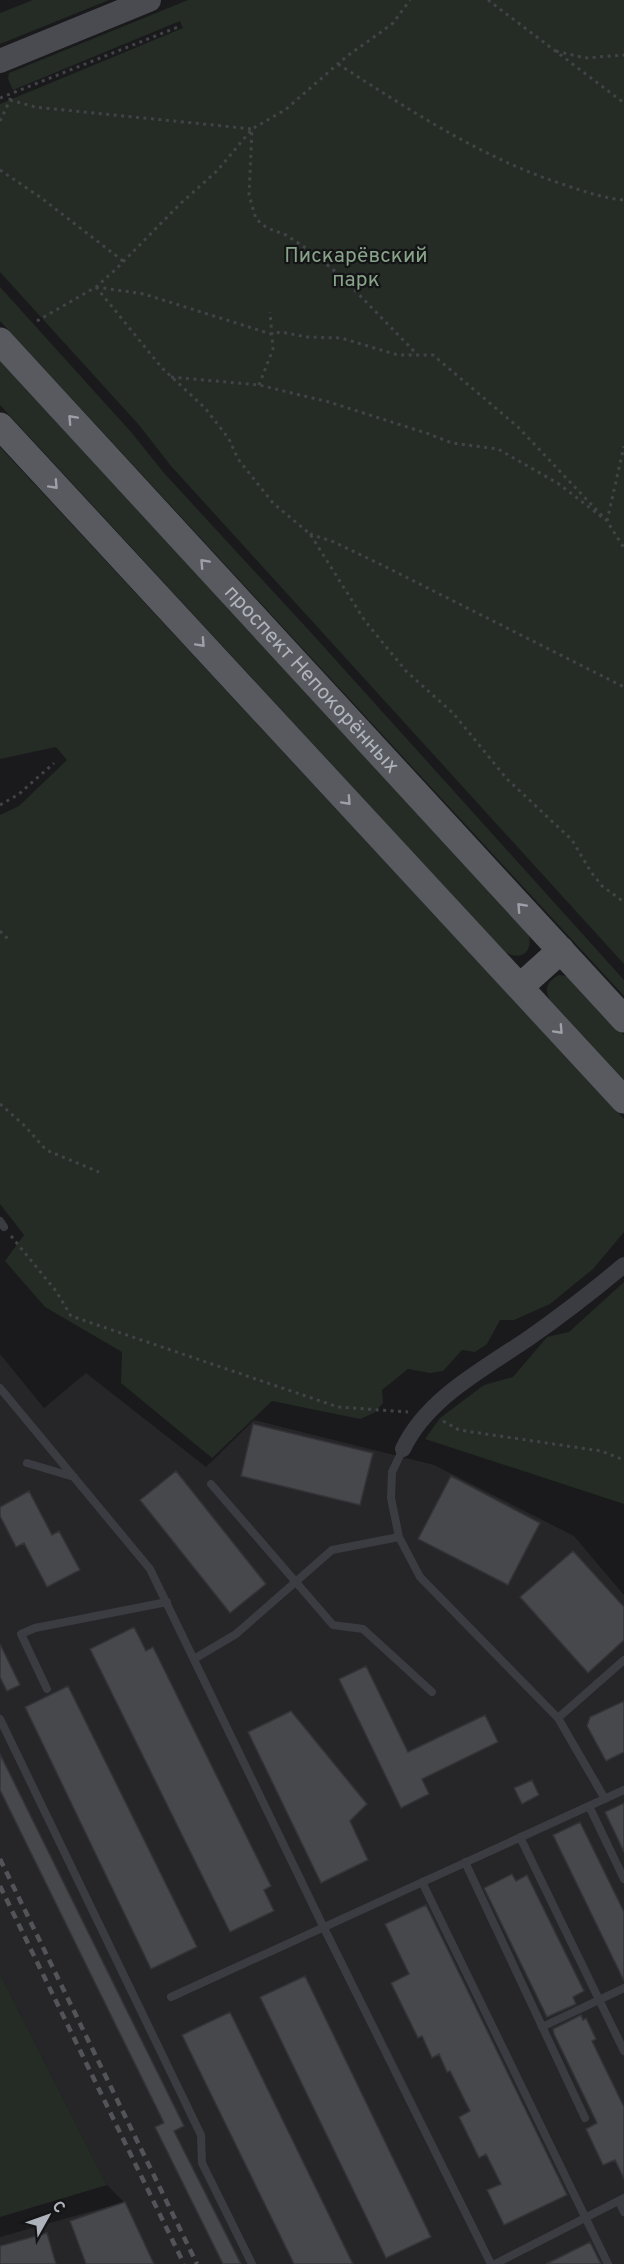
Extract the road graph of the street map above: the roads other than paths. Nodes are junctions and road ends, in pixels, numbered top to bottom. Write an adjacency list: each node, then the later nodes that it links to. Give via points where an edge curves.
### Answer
1 (149, 0): 2 (street)
2 (0, 61)
3 (0, 340): 5 (main road, проспект Непокорённых, one-way to 3)
4 (0, 426): 6 (main road, one-way to 6)
5 (561, 950): 6 (main road); 7 (main road, проспект Непокорённых)
6 (520, 987): 8 (main road, one-way to 8)
7 (624, 1019)
8 (624, 1100)
9 (624, 1265): 11 (street, via 580,1302 452,1392 412,1430)
10 (0, 1388): 13 (lane)
11 (404, 1449): 15 (lane, via 392,1472)
12 (27, 1463): 13 (lane)
13 (74, 1477): 17 (lane, via 150,1569)
14 (211, 1484): 16 (lane)
15 (399, 1537): 16 (lane, via 332,1550); 22 (lane, via 420,1577)
16 (295, 1582): 18 (lane, via 237,1634); 21 (lane, via 333,1625 363,1629)
17 (167, 1602): 18 (lane); 20 (lane, via 21,1634)
18 (194, 1659): 31 (lane)
19 (624, 1660): 22 (lane)
20 (47, 1689)
21 (432, 1692)
22 (558, 1718): 25 (lane)
23 (0, 1719): 41 (lane, via 201,2135 202,2163)
24 (624, 1790): 25 (lane)
25 (605, 1799): 26 (lane)
26 (589, 1806): 27 (lane); 29 (lane)
27 (520, 1837): 28 (lane); 34 (lane)
28 (465, 1862): 30 (lane); 35 (lane)
29 (624, 1879)
30 (422, 1882): 31 (lane); 40 (lane)
31 (323, 1926): 33 (lane); 42 (lane)
32 (624, 1988): 34 (lane)
33 (171, 1997)
34 (599, 2000): 35 (lane); 36 (lane)
35 (542, 2027): 37 (lane)
36 (624, 2051)
37 (585, 2118)
38 (621, 2199): 39 (lane); 40 (lane)
39 (624, 2212)
40 (586, 2217): 42 (lane); 43 (lane)
41 (252, 2264)
42 (493, 2264)
43 (608, 2264)

